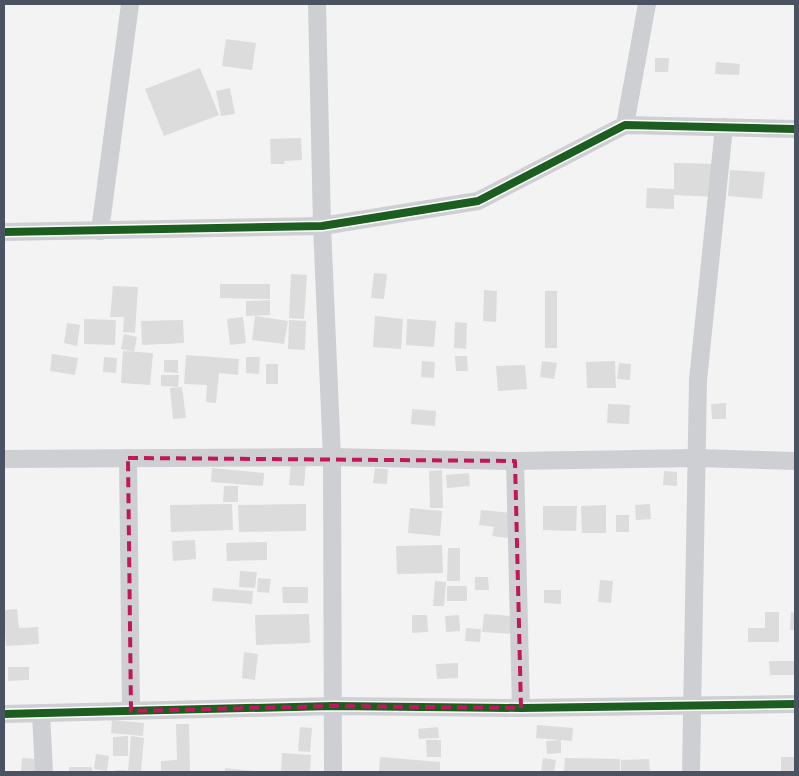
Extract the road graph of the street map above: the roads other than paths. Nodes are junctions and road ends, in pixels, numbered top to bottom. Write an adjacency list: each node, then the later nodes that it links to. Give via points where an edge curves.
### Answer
1 (130, 4): 8 (street)
2 (317, 4): 7 (street)
3 (647, 4): 4 (street)
4 (625, 125): 5 (street); 7 (street, via 478,201)
5 (724, 128): 6 (street); 12 (street, via 698,380)
6 (795, 129)
7 (322, 226): 8 (street); 10 (street)
8 (100, 231): 9 (street)
9 (4, 232)
10 (332, 457): 11 (street); 14 (street); 17 (street)
11 (128, 458): 13 (street); 20 (street)
12 (696, 458): 14 (street); 15 (street); 18 (street)
13 (4, 459)
14 (515, 461): 19 (street)
15 (795, 461)
16 (795, 704): 18 (street)
17 (333, 706): 19 (street); 20 (street); 24 (street)
18 (692, 706): 19 (street); 25 (street)
19 (521, 708)
20 (131, 711): 21 (street)
21 (42, 713): 22 (street); 23 (street)
22 (4, 714)
23 (44, 772)
24 (333, 772)
25 (691, 772)

